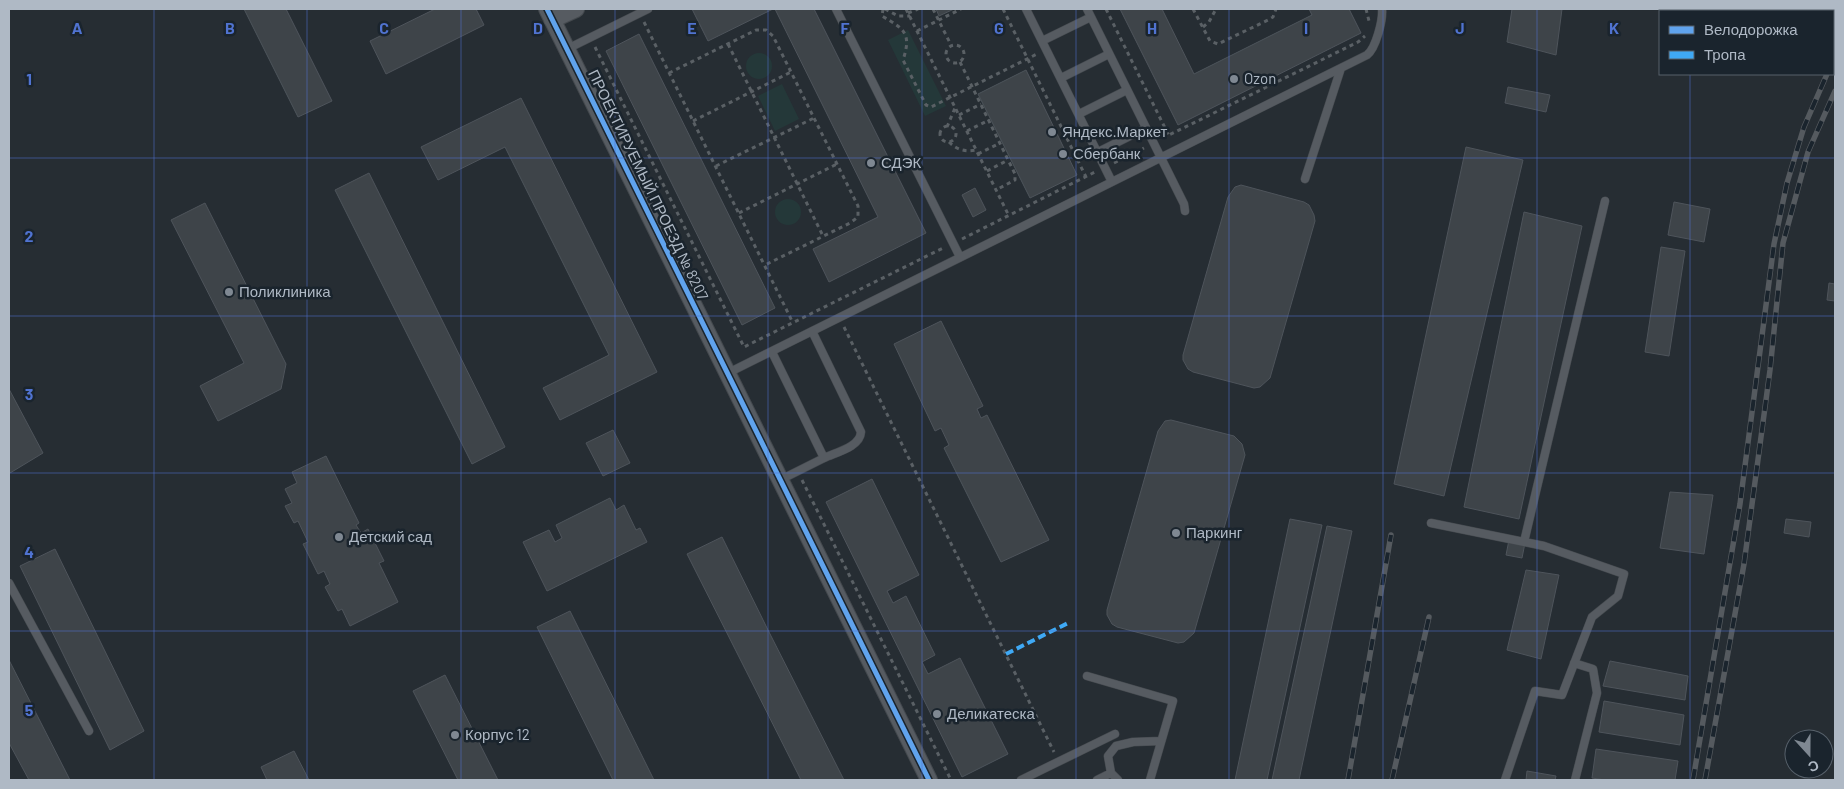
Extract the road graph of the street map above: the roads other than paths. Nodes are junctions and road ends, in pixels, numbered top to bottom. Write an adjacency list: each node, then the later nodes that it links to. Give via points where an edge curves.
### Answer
1 (576, 9): 7 (street)
2 (648, 9): 10 (lane)
3 (836, 9): 23 (lane)
4 (1026, 9): 9 (lane)
5 (1087, 9): 8 (lane)
6 (1382, 9): 12 (lane, via 1371,52)
7 (550, 14): 10 (street, ПРОЕКТИРУЕМЫЙ ПРОЕЗД № 8207)
8 (1091, 17): 9 (lane); 11 (lane)
9 (1042, 41): 13 (lane)
10 (567, 49): 26 (street, ПРОЕКТИРУЕМЫЙ ПРОЕЗД № 8207)
11 (1109, 54): 13 (lane); 14 (lane)
12 (1341, 68): 18 (lane); 19 (lane)
13 (1061, 78): 15 (lane)
14 (1127, 90): 15 (lane); 16 (lane)
15 (1079, 114): 17 (lane)
16 (1146, 128): 17 (lane); 18 (lane)
17 (1098, 152): 20 (lane)
18 (1161, 158): 20 (lane); 22 (lane)
19 (1305, 179)
20 (1112, 182): 23 (lane)
21 (1605, 201): 30 (lane)
22 (1185, 211)
23 (960, 257): 24 (lane)
24 (812, 331): 25 (lane); 27 (lane, via 861,432 861,439 856,443)
25 (772, 352): 26 (lane); 27 (lane)
26 (728, 373): 28 (street, ПРОЕКТИРУЕМЫЙ ПРОЕЗД № 8207)
27 (824, 458): 28 (lane)
28 (780, 480): 38 (street, ПРОЕКТИРУЕМЫЙ ПРОЕЗД № 8207)
29 (1431, 523): 30 (lane)
30 (1524, 542): 32 (lane, via 1624,574 1618,596 1592,617)
31 (9, 582): 34 (lane)
32 (1574, 663): 43 (lane, via 1562,695 1535,691); 44 (lane, via 1593,669 1597,693)
33 (1087, 676): 36 (lane, via 1173,701)
34 (89, 731)
35 (1115, 734): 39 (lane)
36 (1161, 741): 37 (lane, via 1116,746 1108,756); 42 (lane)
37 (1111, 773): 40 (lane); 41 (lane)
38 (929, 780)
39 (1021, 780)
40 (1097, 780)
41 (1118, 780)
42 (1150, 780)
43 (1505, 780)
44 (1575, 780)

